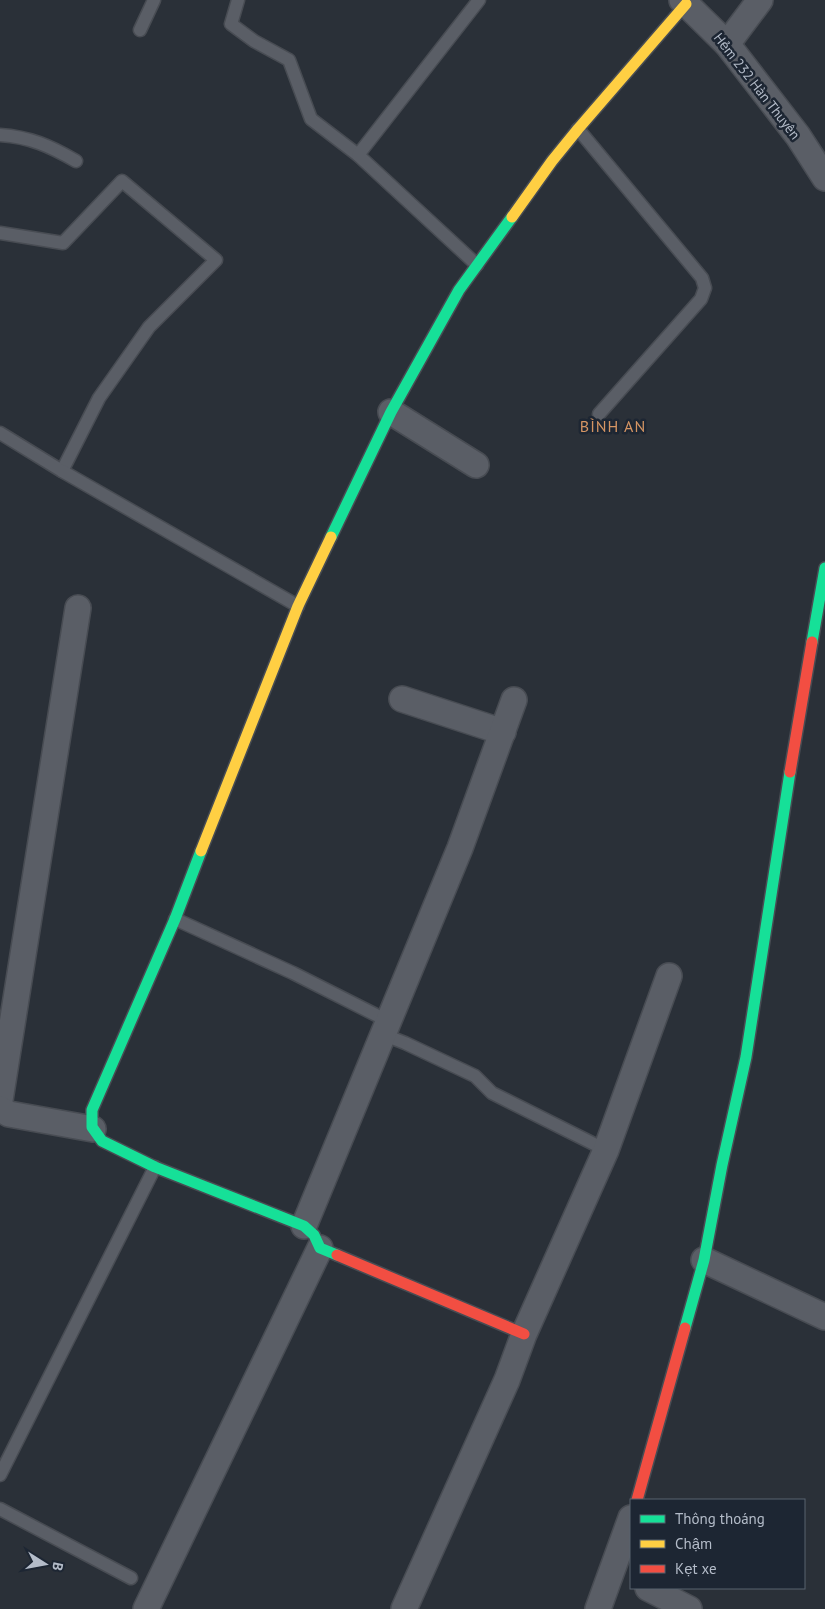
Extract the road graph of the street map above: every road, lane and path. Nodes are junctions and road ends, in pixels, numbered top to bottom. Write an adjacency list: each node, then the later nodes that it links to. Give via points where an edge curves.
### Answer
1 (154, 0): 6 (lane)
2 (238, 0): 10 (lane, via 231,24 289,60 311,119)
3 (480, 0): 10 (lane)
4 (760, 0): 7 (street)
5 (684, 2): 7 (street, Hẻm 232 Hàn Thuyên); 8 (street)
6 (140, 30)
7 (728, 44): 12 (street, Hẻm 232 Hàn Thuyên, via 798,136)
8 (578, 129): 14 (street); 16 (lane, via 702,278 705,288 701,299)
9 (0, 135): 11 (lane, via 19,136 49,146)
10 (358, 155): 14 (lane)
11 (76, 161)
12 (825, 178)
13 (0, 233): 19 (lane, via 63,243 122,180 216,260 149,327 99,398)
14 (478, 265): 15 (street, via 459,290)
15 (391, 412): 18 (street); 21 (street)
16 (599, 414)
17 (0, 433): 19 (lane)
18 (476, 465)
19 (62, 471): 21 (lane)
20 (825, 568): 36 (street, via 746,1057)
21 (298, 606): 26 (street)
22 (78, 608): 29 (street)
23 (402, 699): 25 (street)
24 (514, 700): 25 (street)
25 (503, 732): 28 (street, via 456,857)
26 (175, 919): 28 (lane, via 293,973); 31 (street, via 92,1110 90,1120)
27 (669, 976): 32 (street)
28 (385, 1028): 32 (lane, via 405,1043 475,1076 492,1093); 34 (street)
29 (0, 1100)
30 (0, 1109): 31 (street, via 9,1114)
31 (93, 1129): 33 (street, via 102,1141)
32 (606, 1150): 38 (street)
33 (155, 1167): 34 (street); 39 (lane)
34 (304, 1226): 35 (street, via 312,1231)
35 (320, 1248): 38 (street); 46 (street)
36 (704, 1260): 37 (street); 40 (street)
37 (825, 1317)
38 (524, 1334): 47 (street, via 507,1380)
39 (0, 1476)
40 (637, 1499)
41 (0, 1509): 44 (lane)
42 (630, 1524): 43 (street)
43 (622, 1574): 48 (street)
44 (131, 1578)
45 (650, 1589): 49 (street)
46 (146, 1609)
47 (404, 1609)
48 (598, 1609)
49 (689, 1609)

